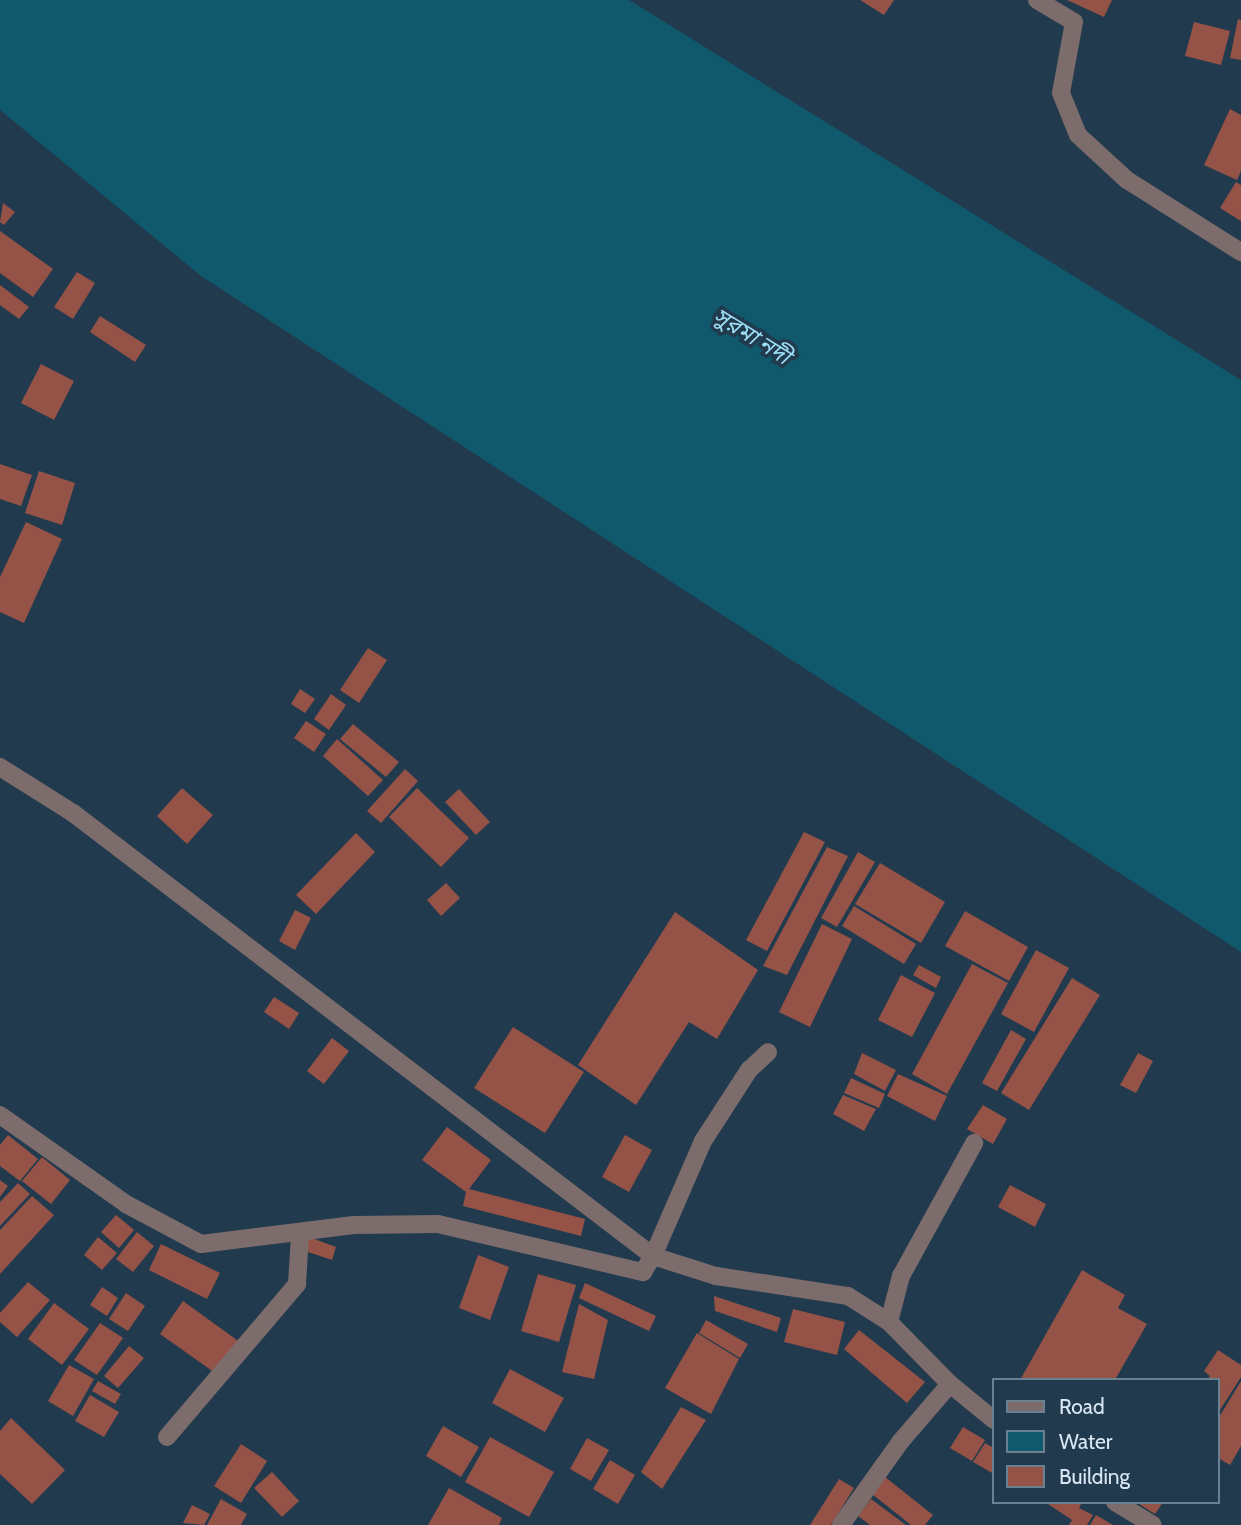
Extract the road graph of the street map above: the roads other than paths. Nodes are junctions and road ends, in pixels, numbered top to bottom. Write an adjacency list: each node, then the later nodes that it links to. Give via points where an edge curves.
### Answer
1 (1037, 0): 2 (street, via 1074,22 1061,93 1077,135 1127,180)
2 (1241, 253)
3 (0, 767): 8 (street, via 73,813)
4 (768, 1052): 8 (street, via 749,1070 703,1142)
5 (0, 1115): 7 (street, via 126,1204 201,1244)
6 (974, 1143): 9 (street, via 901,1276)
7 (300, 1235): 8 (street, via 354,1225 438,1224 643,1272); 12 (street, via 297,1284)
8 (653, 1256): 9 (street, via 716,1276 848,1296)
9 (888, 1322): 10 (street)
10 (950, 1384): 11 (street); 14 (street, via 901,1441)
11 (992, 1418)
12 (167, 1437)
13 (1118, 1504): 15 (street)
14 (841, 1525)
15 (1153, 1525)

